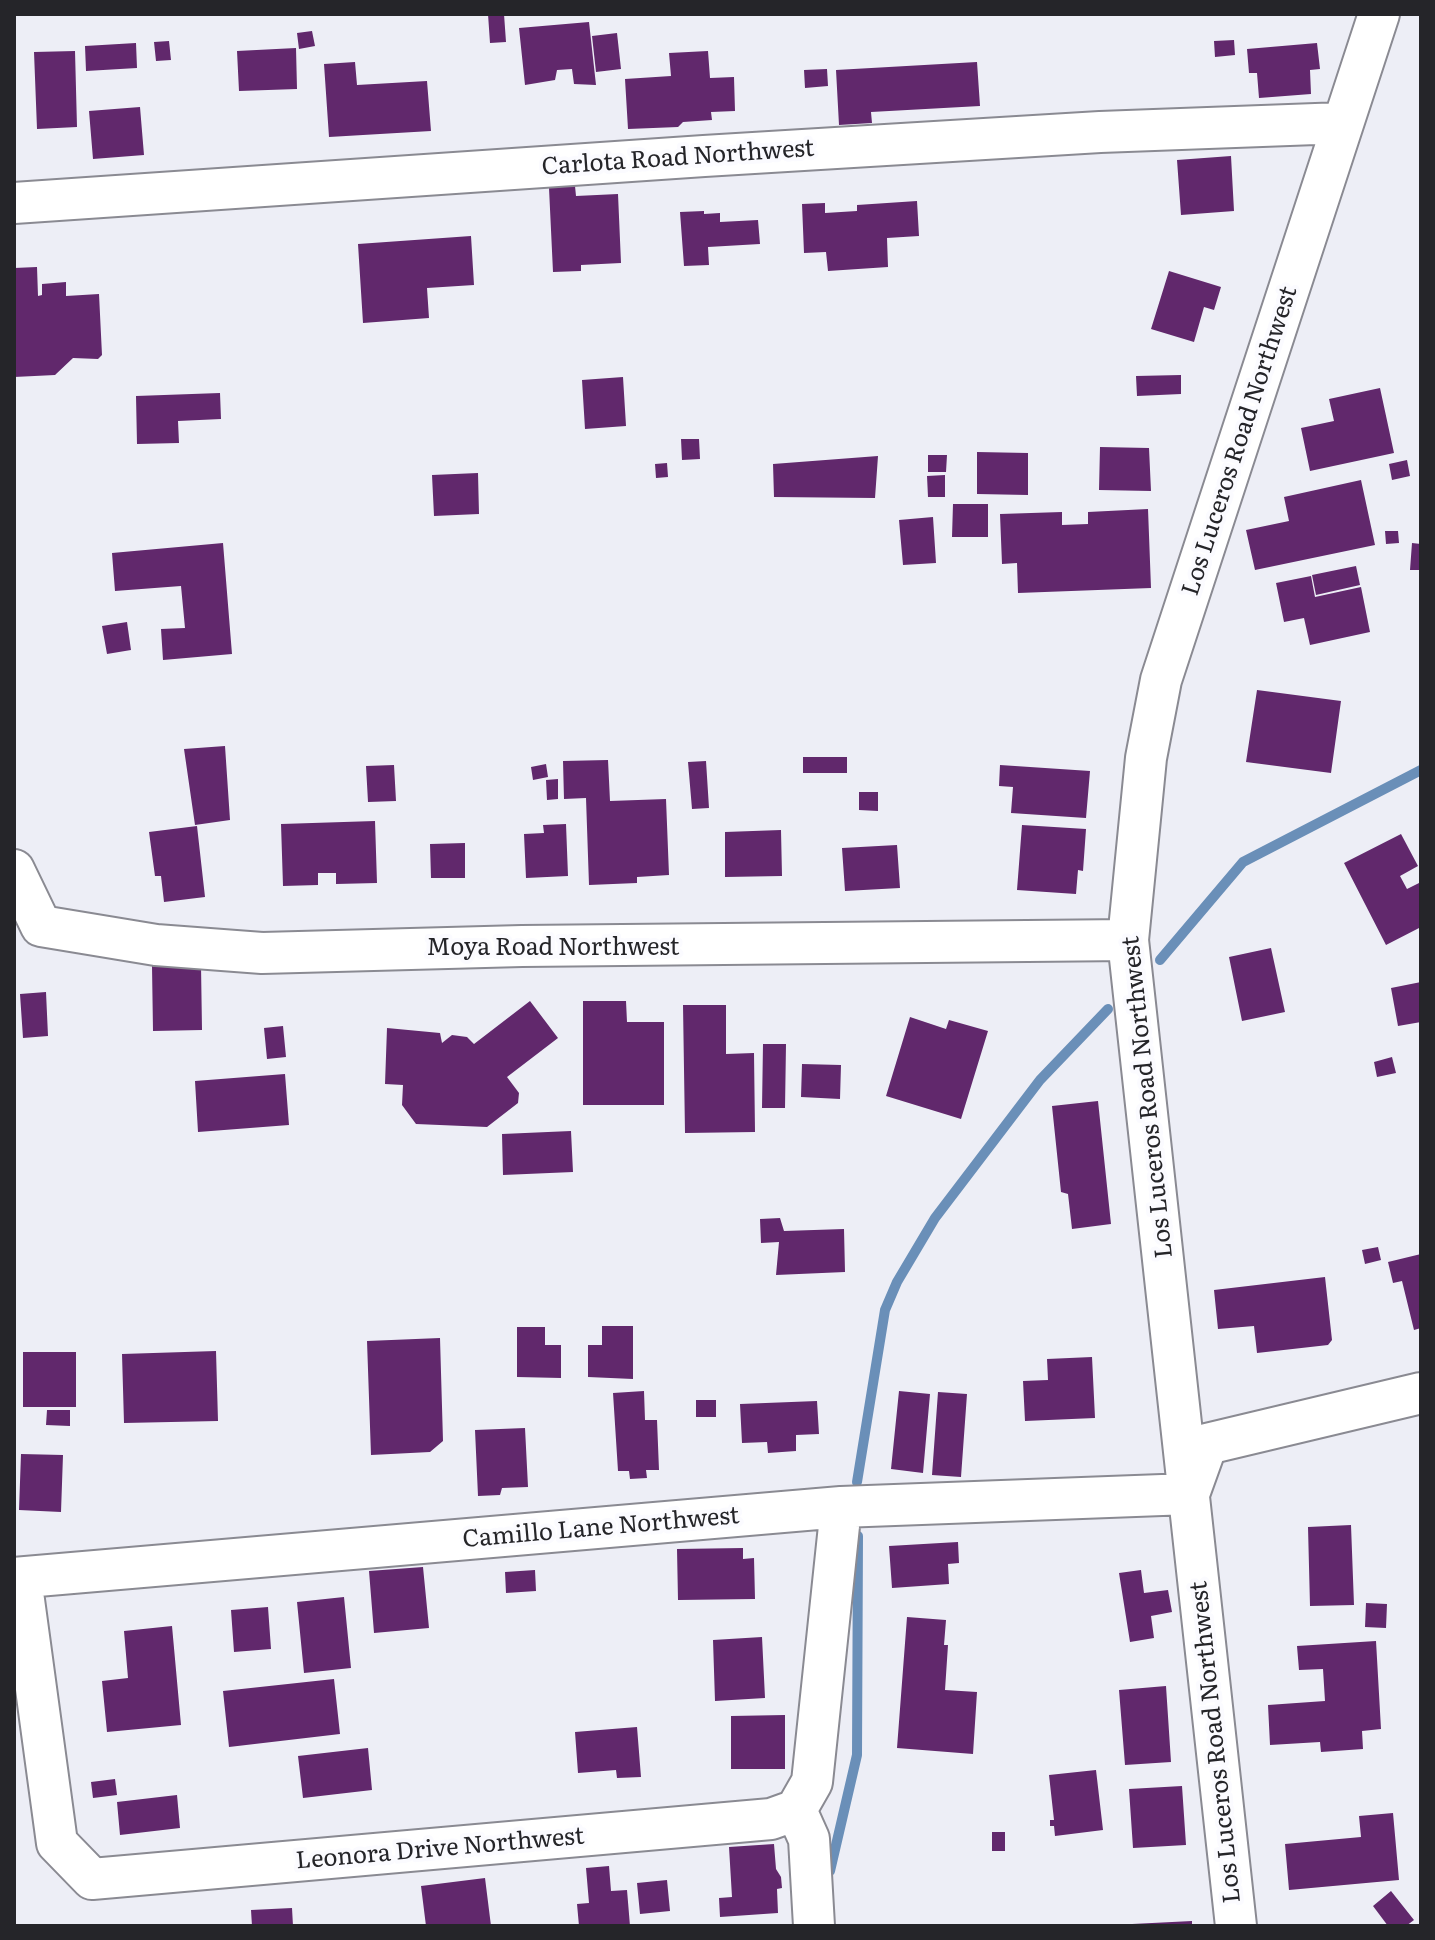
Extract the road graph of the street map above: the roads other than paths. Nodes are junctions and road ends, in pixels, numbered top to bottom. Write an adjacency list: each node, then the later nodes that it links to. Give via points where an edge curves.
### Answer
1 (1379, 14): 2 (street, Los Luceros Road Northwest)
2 (1343, 123): 3 (street, Carlota Road Northwest, via 1100,132); 5 (street, Los Luceros Road Northwest, via 1161,680 1146,758)
3 (14, 203)
4 (14, 870): 5 (street, Moya Road Northwest, via 41,926 156,945 262,953)
5 (1128, 940): 7 (street, Los Luceros Road Northwest)
6 (1421, 1393): 7 (street, via 1207,1444)
7 (1189, 1494): 8 (street, Camillo Lane Northwest); 12 (street, Los Luceros Road Northwest)
8 (841, 1507): 9 (street, Camillo Lane Northwest); 10 (street, via 812,1782)
9 (18, 1578): 10 (street, Leonora Drive Northwest, via 57,1843 92,1879 755,1820)
10 (796, 1810): 11 (street, via 809,1839)
11 (814, 1926)
12 (1236, 1926)

